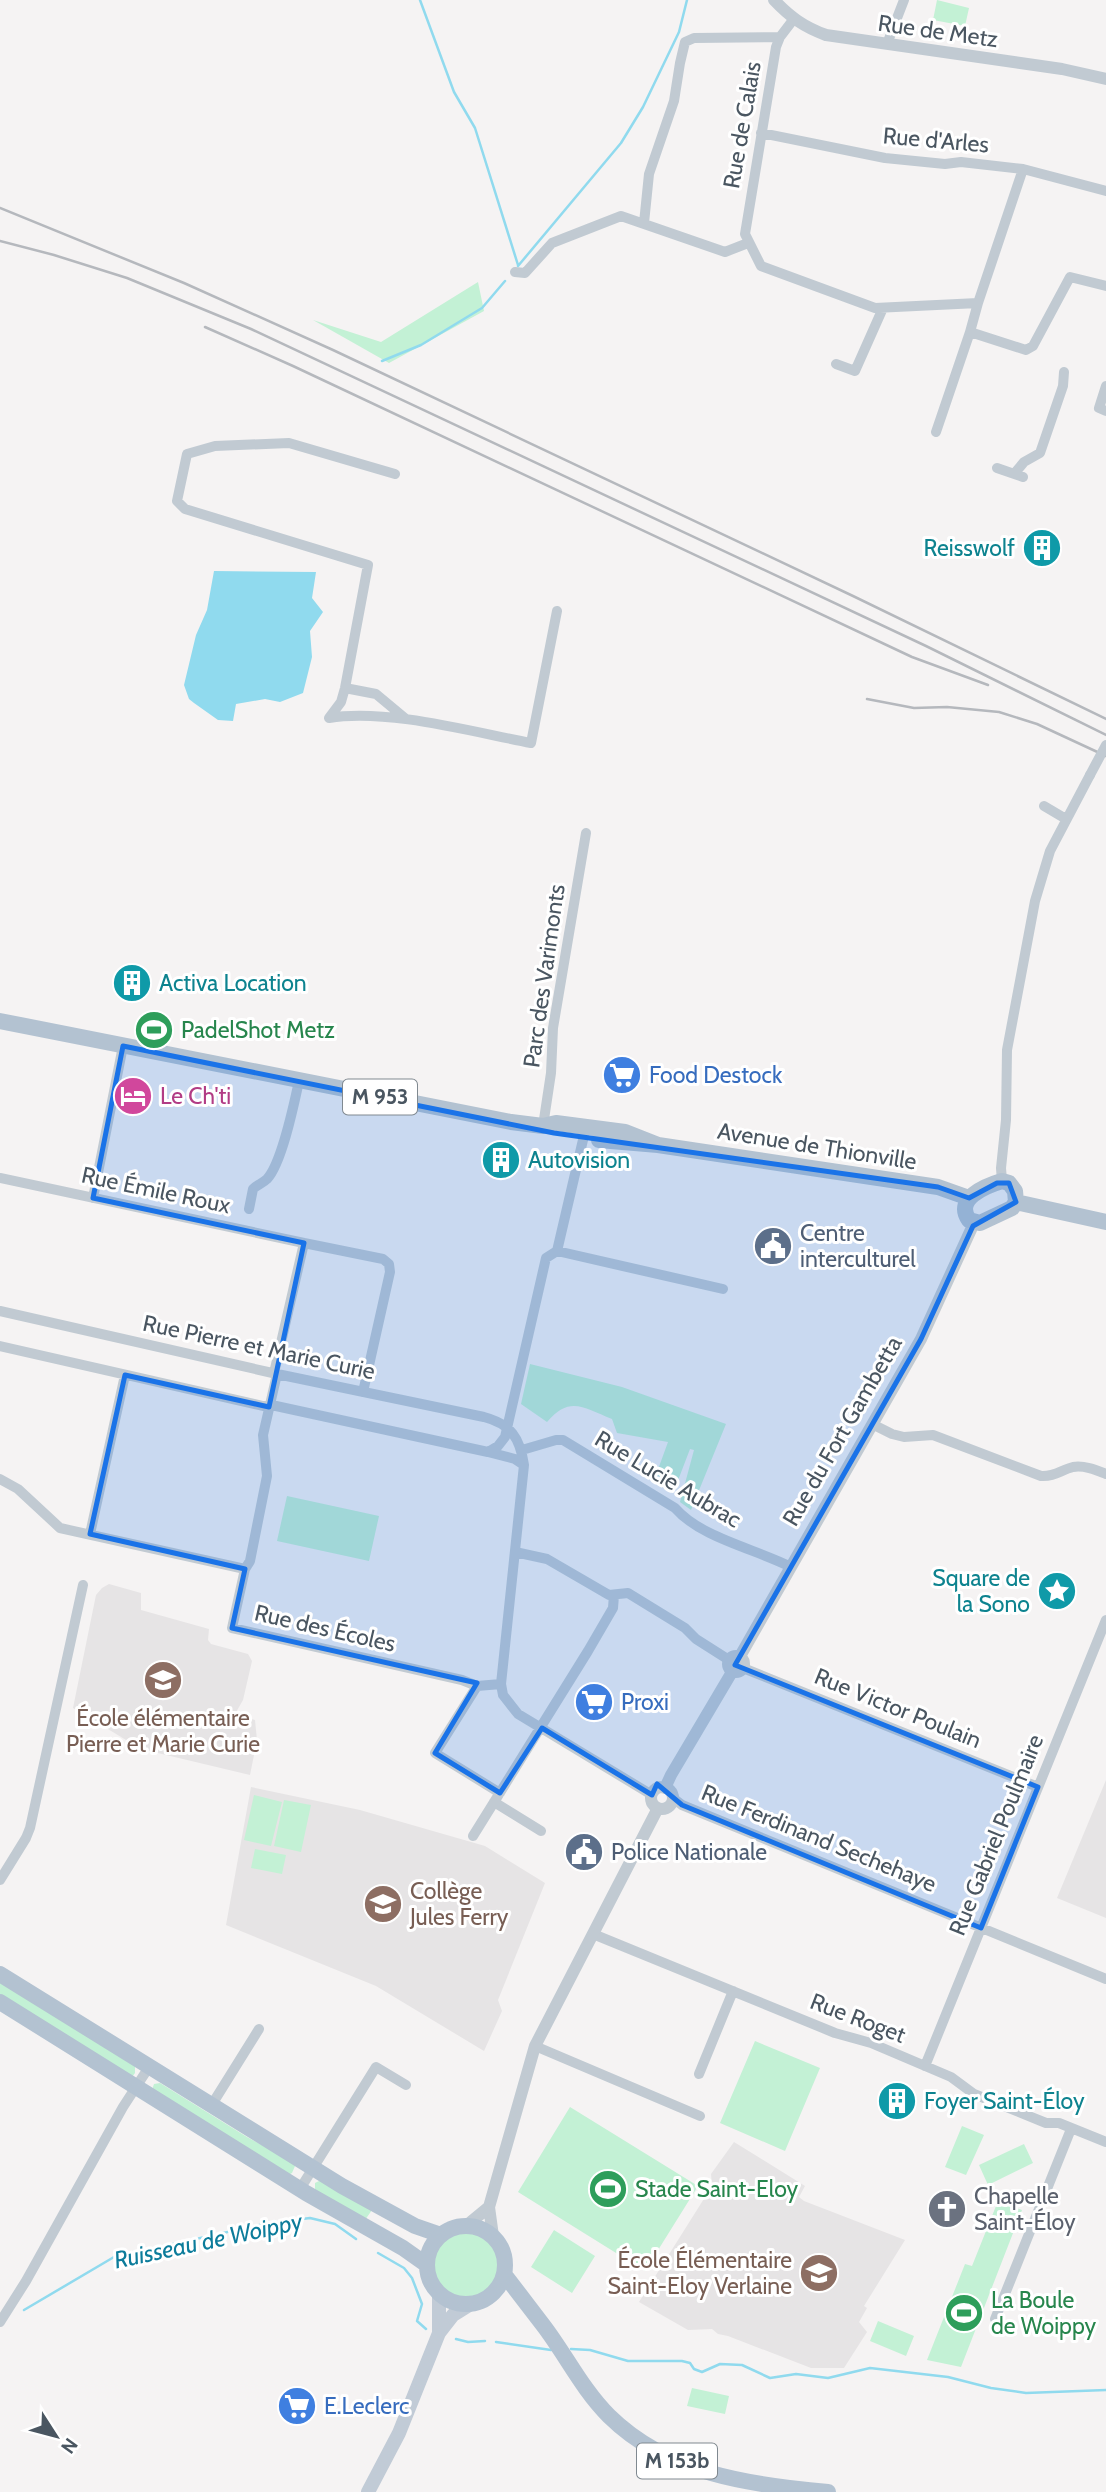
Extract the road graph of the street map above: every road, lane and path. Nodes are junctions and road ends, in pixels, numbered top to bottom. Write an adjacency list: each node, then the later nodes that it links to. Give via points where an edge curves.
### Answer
1 (774, 0): 3 (street, Rue de Metz)
2 (904, 0): 5 (street)
3 (793, 20): 4 (street, Rue de Calais); 5 (street, Rue de Metz, via 826,35)
4 (780, 37): 7 (street, Rue de Calais); 10 (street, via 694,38 685,42 674,101 649,174)
5 (887, 44): 6 (street, Rue de Metz)
6 (1106, 79)
7 (761, 133): 8 (street, Rue d'Arles, via 885,158); 11 (street, Rue de Calais, via 745,234)
8 (1023, 169): 9 (street, Rue d'Arles); 14 (street)
9 (1106, 191)
10 (644, 223): 11 (street, via 725,252); 12 (street, via 621,216 552,243 525,273)
11 (748, 243): 15 (street, via 761,266)
12 (515, 272)
13 (1106, 286): 16 (street, via 1070,277 1033,346 1026,350)
14 (978, 303): 15 (street); 16 (street)
15 (883, 308): 17 (street, via 855,371)
16 (970, 332): 21 (street)
17 (836, 365)
18 (1064, 372): 22 (street, via 1040,453 1024,462 1019,475)
19 (1106, 386): 20 (street)
20 (1102, 410)
21 (936, 432)
22 (996, 468)
23 (395, 474): 25 (street, via 289,443 215,446 187,454 177,501 185,509 368,565)
24 (557, 611): 26 (street, via 531,743)
25 (345, 688): 26 (street, via 376,694); 26 (street, via 329,718)
26 (408, 720)
27 (1106, 746): 29 (street, bridge)
28 (1044, 806): 29 (street)
29 (1066, 819): 37 (street, via 1050,851 1035,901 1010,1023)
30 (586, 833): 34 (street, Parc des Varimonts, via 553,1028)
31 (0, 1021): 32 (main road, Avenue de Thionville / M 953)
32 (123, 1046): 33 (main road, Avenue de Thionville / M 953); 38 (street)
33 (299, 1081): 34 (main road, Avenue de Thionville / M 953); 41 (street, via 274,1166 253,1189)
34 (543, 1126): 35 (main road, Avenue de Thionville / M 953, via 556,1123)
35 (584, 1132): 39 (main road, Avenue de Thionville / M 953, via 625,1132 658,1145 938,1187); 45 (street)
36 (0, 1178): 38 (street, Rue Émile Roux)
37 (1002, 1181): 39 (main road); 40 (main road, via 1015,1191)
38 (93, 1198): 44 (street, Rue Émile Roux)
39 (969, 1198): 43 (main road, via 964,1213)
40 (1016, 1202): 42 (main road); 43 (main road, via 1012,1208)
41 (248, 1209)
42 (1106, 1222)
43 (974, 1223): 53 (street, Rue du Fort Gambetta, via 922,1339)
44 (304, 1243): 49 (street); 51 (street, Rue Émile Roux, via 383,1259 389,1265)
45 (557, 1251): 46 (street); 54 (street, via 546,1258)
46 (723, 1289)
47 (0, 1311): 49 (street, Rue Pierre et Marie Curie)
48 (0, 1346): 50 (street)
49 (275, 1374): 51 (street, Rue Pierre et Marie Curie); 52 (street)
50 (125, 1375): 52 (street); 60 (street)
51 (363, 1392): 54 (street, Rue Pierre et Marie Curie, via 491,1419)
52 (270, 1406): 56 (street); 63 (street, via 263,1444 267,1476)
53 (872, 1424): 58 (street, via 904,1437 933,1435 1041,1476 1073,1467); 62 (street, Rue du Fort Gambetta)
54 (508, 1427): 55 (street); 56 (street, via 498,1446)
55 (522, 1450): 57 (street); 62 (street, Rue Lucie Aubrac, via 563,1440 675,1508 684,1518)
56 (488, 1452): 57 (street)
57 (524, 1465): 61 (street)
58 (1106, 1474)
59 (0, 1479): 60 (street, Rue des Écoles, via 18,1489 60,1528)
60 (90, 1534): 63 (street, Rue des Écoles)
61 (515, 1552): 65 (street, Rue Victor Poulain, via 547,1559); 68 (street)
62 (791, 1567): 67 (street, Rue du Fort Gambetta)
63 (246, 1569): 69 (street, Rue des Écoles, via 232,1628)
64 (83, 1585): 78 (street, via 30,1828)
65 (614, 1595): 67 (street, Rue Victor Poulain, via 628,1593 639,1598); 70 (street, via 612,1608)
66 (1106, 1620): 71 (street, Rue Gabriel Poulmaire)
67 (736, 1664): 71 (street, Rue Victor Poulain); 72 (street, Rue du Fort Gambetta)
68 (501, 1684): 69 (street, Rue des Écoles); 70 (street, via 510,1706)
69 (477, 1686): 74 (street, via 435,1753)
70 (542, 1728): 73 (street); 74 (street)
71 (1038, 1787): 79 (street, Rue Gabriel Poulmaire)
72 (669, 1793): 73 (street, via 656,1789); 75 (street, via 668,1807); 79 (street, Rue Ferdinand Sechehaye, via 682,1805)
73 (652, 1795): 75 (street)
74 (497, 1798): 76 (street); 77 (street)
75 (659, 1808): 80 (street)
76 (541, 1831)
77 (473, 1836)
78 (0, 1880)
79 (981, 1928): 82 (street, Rue Ferdinand Sechehaye); 87 (street, Rue Gabriel Poulmaire)
80 (593, 1934): 83 (street, Rue Roget); 86 (street)
81 (0, 1974): 88 (main road)
82 (1105, 1975)
83 (733, 1991): 87 (street, Rue Roget); 89 (street)
84 (0, 2003): 91 (main road)
85 (259, 2029): 92 (street)
86 (535, 2046): 93 (street); 98 (street)
87 (925, 2066): 94 (street, Rue Roget, via 974,2094)
88 (149, 2067): 91 (street); 92 (main road)
89 (699, 2074)
90 (406, 2085): 96 (street, via 376,2067)
91 (137, 2087): 97 (main road); 109 (street)
92 (211, 2106): 96 (main road)
93 (701, 2116)
94 (1071, 2129): 95 (street, Rue Roget); 108 (street)
95 (1106, 2142)
96 (313, 2168): 97 (street); 100 (main road, via 415,2226)
97 (300, 2189): 102 (main road)
98 (489, 2207): 99 (street); 101 (street)
99 (466, 2226): 100 (main road); 101 (main road)
100 (441, 2235): 102 (main road)
101 (493, 2236): 103 (main road, via 503,2253)
102 (427, 2265): 104 (main road)
103 (504, 2274): 105 (main road); 107 (main road, M 153b)
104 (439, 2294): 106 (main road); 110 (main road)
105 (489, 2297): 106 (main road); 107 (main road)
106 (469, 2305): 110 (main road, via 453,2315)
107 (528, 2308): 112 (main road, M 153b, via 590,2394 633,2436 722,2478)
108 (995, 2319)
109 (0, 2322)
110 (439, 2333): 111 (main road, via 399,2433)
111 (368, 2492)
112 (828, 2492)

